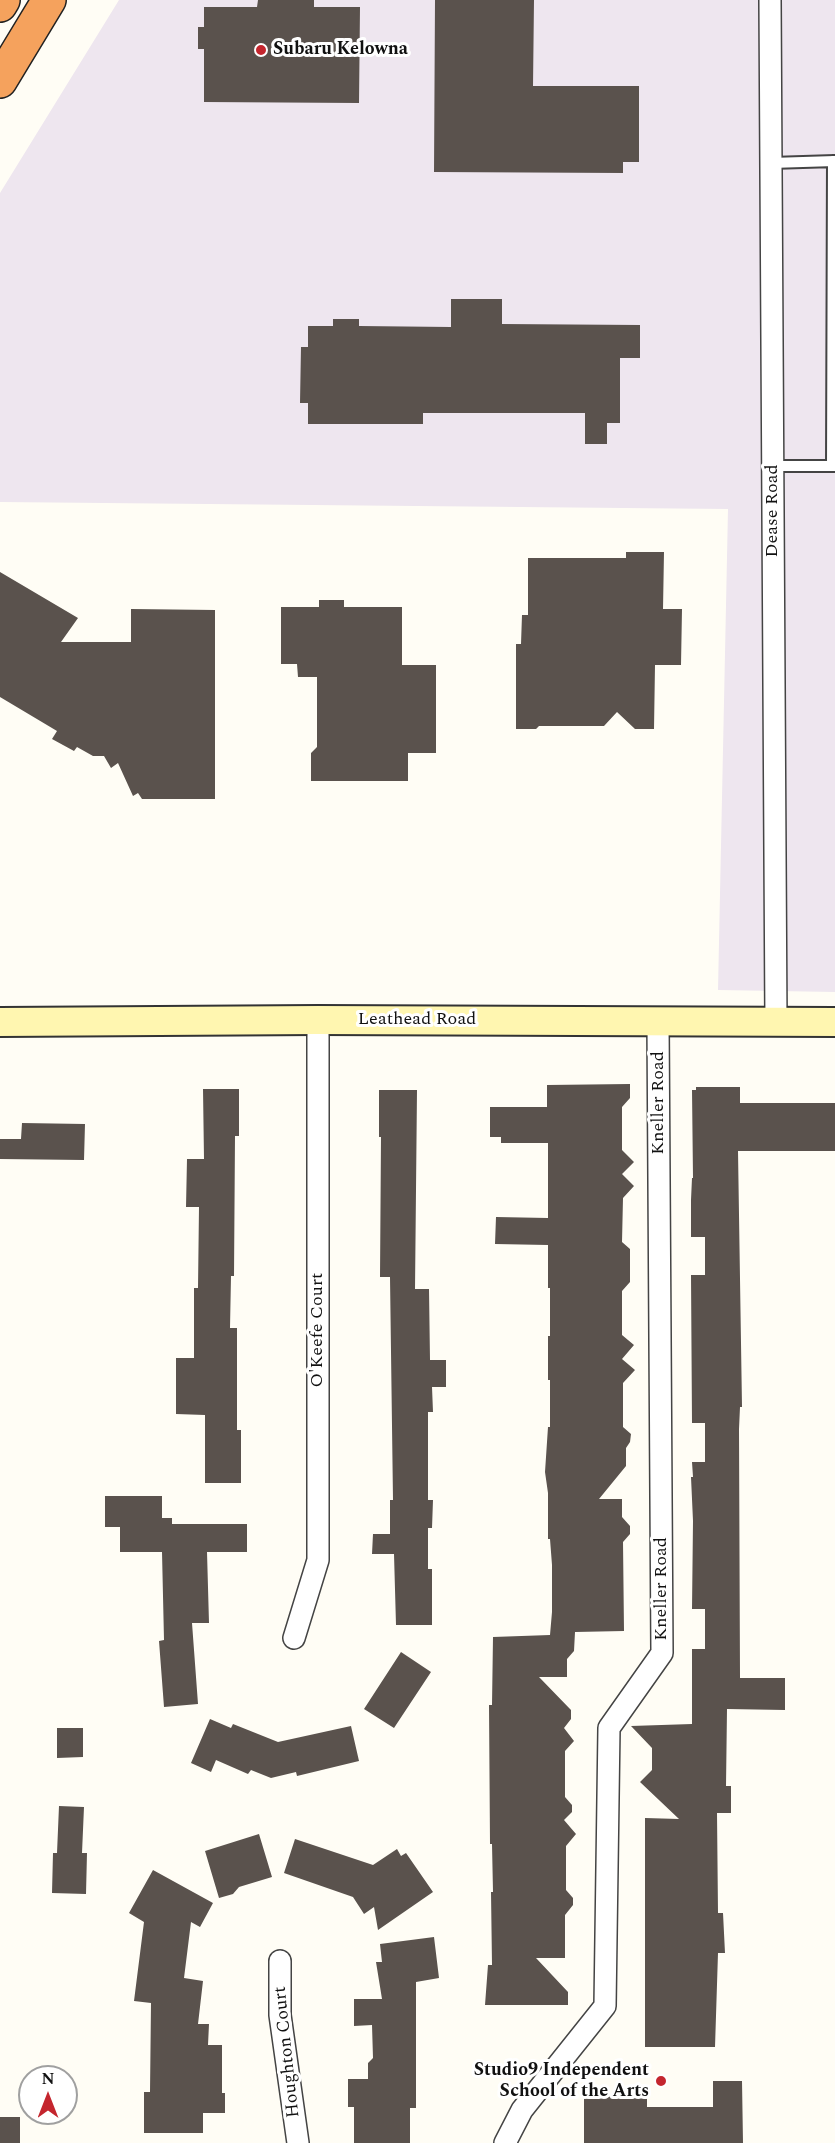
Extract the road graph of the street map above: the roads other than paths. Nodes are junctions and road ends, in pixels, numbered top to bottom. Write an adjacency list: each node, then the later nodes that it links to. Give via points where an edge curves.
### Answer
1 (3, 0): 4 (highway)
2 (49, 0): 5 (highway)
3 (770, 0): 7 (street, Dease Road)
4 (0, 5)
5 (0, 81)
6 (834, 161): 7 (lane); 9 (lane)
7 (771, 164): 8 (street, Dease Road)
8 (772, 466): 9 (lane); 13 (street, Dease Road)
9 (834, 466)
10 (318, 1020): 11 (street, Leathead Road); 12 (street, Leathead Road); 15 (street, O'Keefe Court, via 318,1560)
11 (0, 1022)
12 (658, 1022): 13 (street, Leathead Road); 17 (street, Kneller Road, via 662,1653 609,1728 605,2006)
13 (776, 1022): 14 (street, Leathead Road)
14 (835, 1023)
15 (294, 1638)
16 (280, 1961): 18 (street, Houghton Court, via 280,2015)
17 (522, 2110): 19 (street, Kneller Road); 20 (street)
18 (298, 2143)
19 (505, 2143)
20 (523, 2143)

